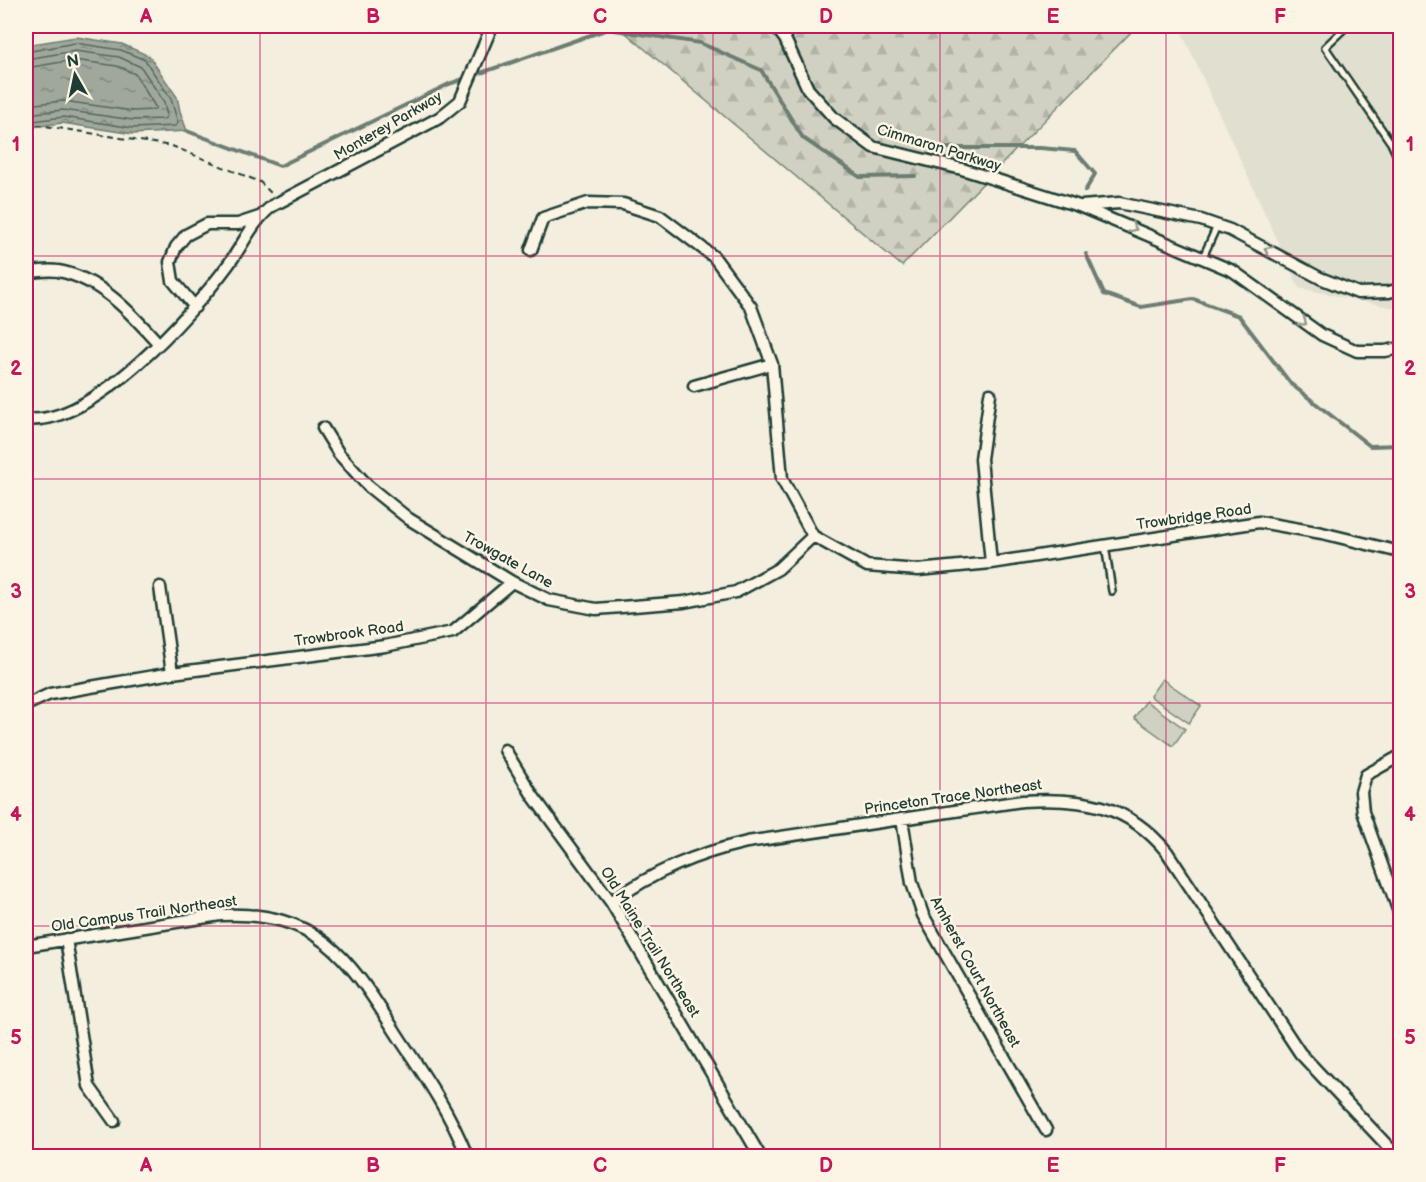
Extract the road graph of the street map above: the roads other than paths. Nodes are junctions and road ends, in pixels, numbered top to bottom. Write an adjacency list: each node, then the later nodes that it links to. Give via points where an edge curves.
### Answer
1 (492, 26): 6 (street, Monterey Parkway, via 460,102 439,118 280,202)
2 (775, 26): 5 (street, Cimmaron Parkway, via 808,89 834,118 873,147)
3 (1347, 26): 4 (lane, via 1325,47)
4 (1401, 162)
5 (1079, 206): 7 (street, Cimmaron Parkway, via 1119,203); 9 (street, Cimmaron Parkway, one-way to 9)
6 (259, 217): 12 (street, Monterey Parkway, via 230,263); 12 (street, Monterey Parkway, via 238,224 207,224 186,235 176,247 170,262 173,281)
7 (1217, 225): 9 (lane); 11 (street, Cimmaron Parkway, one-way to 7, via 1358,293)
8 (531, 250): 15 (street, via 543,218 588,203 623,204 660,216 714,257 751,307)
9 (1203, 257): 14 (street, Cimmaron Parkway, one-way to 14, via 1233,271 1322,335 1357,351)
10 (26, 272): 13 (street, via 56,270 96,285)
11 (1401, 289)
12 (195, 307): 13 (street, Monterey Parkway)
13 (159, 344): 18 (street, Monterey Parkway, via 83,404 61,414)
14 (1401, 348)
15 (772, 364): 16 (street); 20 (street, via 782,479)
16 (694, 386)
17 (990, 394): 23 (street, via 981,459)
18 (26, 419)
19 (323, 428): 24 (street, Trowgate Lane, via 339,454 368,486 409,519)
20 (813, 536): 23 (street, Trowbridge Road, via 867,566 918,570); 24 (street, Trowgate Lane, via 778,569 736,592 684,602 596,609 549,600)
21 (1105, 545): 22 (street, Trowbridge Road, via 1259,522); 23 (street, Trowbridge Road); 26 (lane)
22 (1401, 552)
23 (991, 563)
24 (512, 582): 27 (street, Trowbrook Road, via 453,632 385,646)
25 (160, 587): 27 (street)
26 (1112, 591)
27 (172, 673): 28 (street, Trowbrook Road, via 50,694)
28 (26, 705)
29 (505, 750): 32 (street, Old Maine Trail Northeast, via 533,796)
30 (1401, 756): 33 (street, via 1366,775 1360,792 1363,812)
31 (902, 819): 32 (street, Princeton Trace Northeast, via 715,850 660,871); 37 (street, Amherst Court Northeast, via 912,883 923,915); 40 (street, Princeton Trace Northeast, via 1053,799 1105,807 1140,824 1167,852 1300,1053)
32 (611, 902): 39 (street, Old Maine Trail Northeast)
33 (1401, 915)
34 (66, 939): 35 (street, Old Campus Trail Northeast); 36 (street, via 89,1086); 38 (street, Old Campus Trail Northeast, via 244,914 289,923 310,932 357,972 444,1105)
35 (26, 946)
36 (114, 1121)
37 (1046, 1130)
38 (467, 1156)
39 (760, 1156)
40 (1397, 1156)

